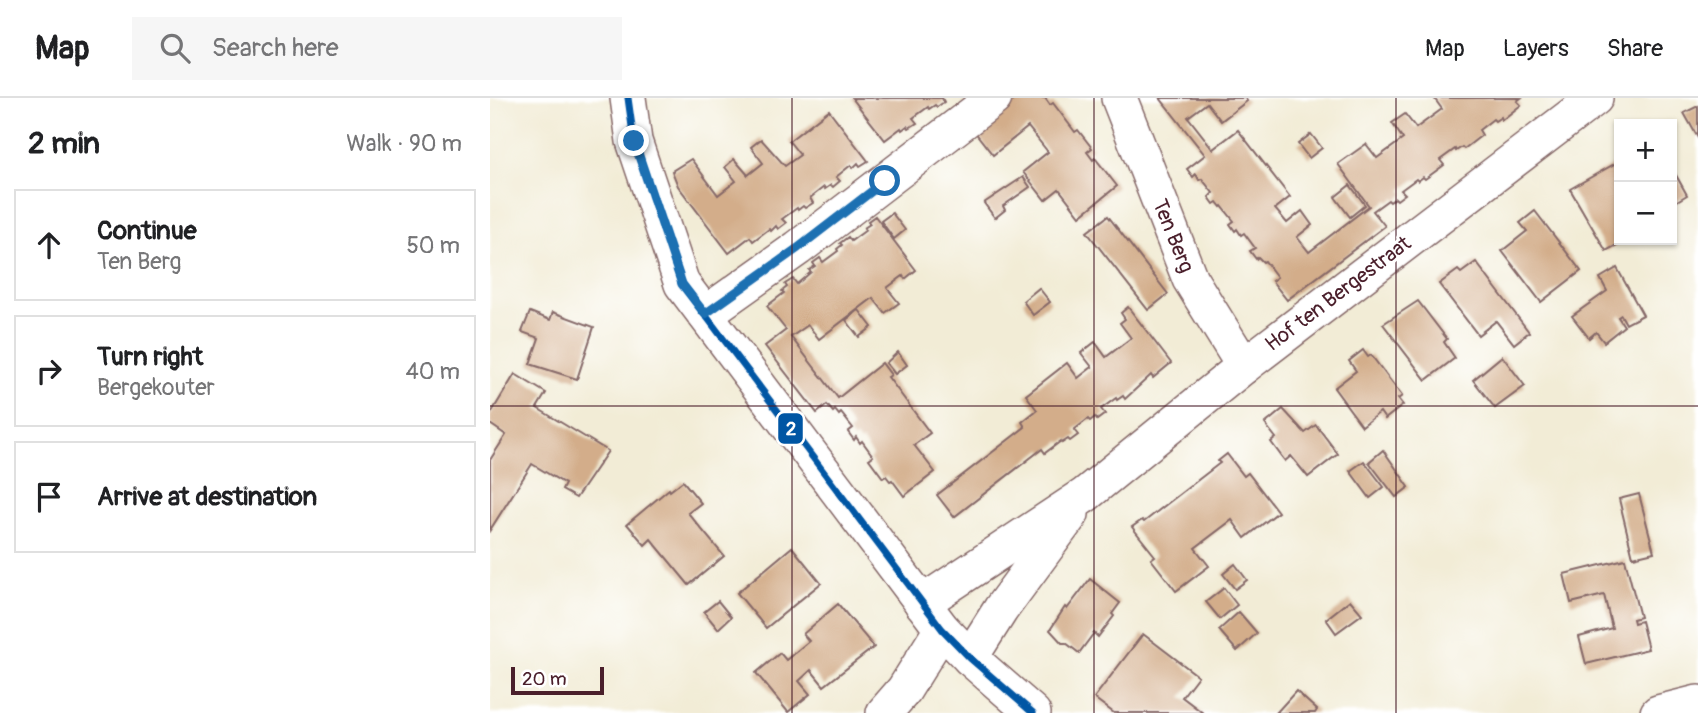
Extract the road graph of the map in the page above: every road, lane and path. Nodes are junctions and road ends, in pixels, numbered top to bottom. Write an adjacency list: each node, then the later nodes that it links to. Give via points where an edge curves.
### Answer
1 (628, 98): 5 (street, via 634,141 682,284)
2 (994, 98): 5 (street)
3 (1119, 98): 6 (street, Ten Berg, via 1190,279)
4 (1595, 98): 6 (street, Hof ten Bergestraat)
5 (705, 314): 8 (street)
6 (1244, 366): 7 (street, Hof ten Bergestraat)
7 (1085, 495): 8 (street, Hof ten Bergestraat); 9 (street, Hof ten Bergestraat)
8 (932, 616): 9 (street); 11 (street, via 904,690)
9 (970, 658): 12 (street)
10 (1698, 703): 13 (street)
11 (884, 713)
12 (1033, 713)
13 (1658, 713)

